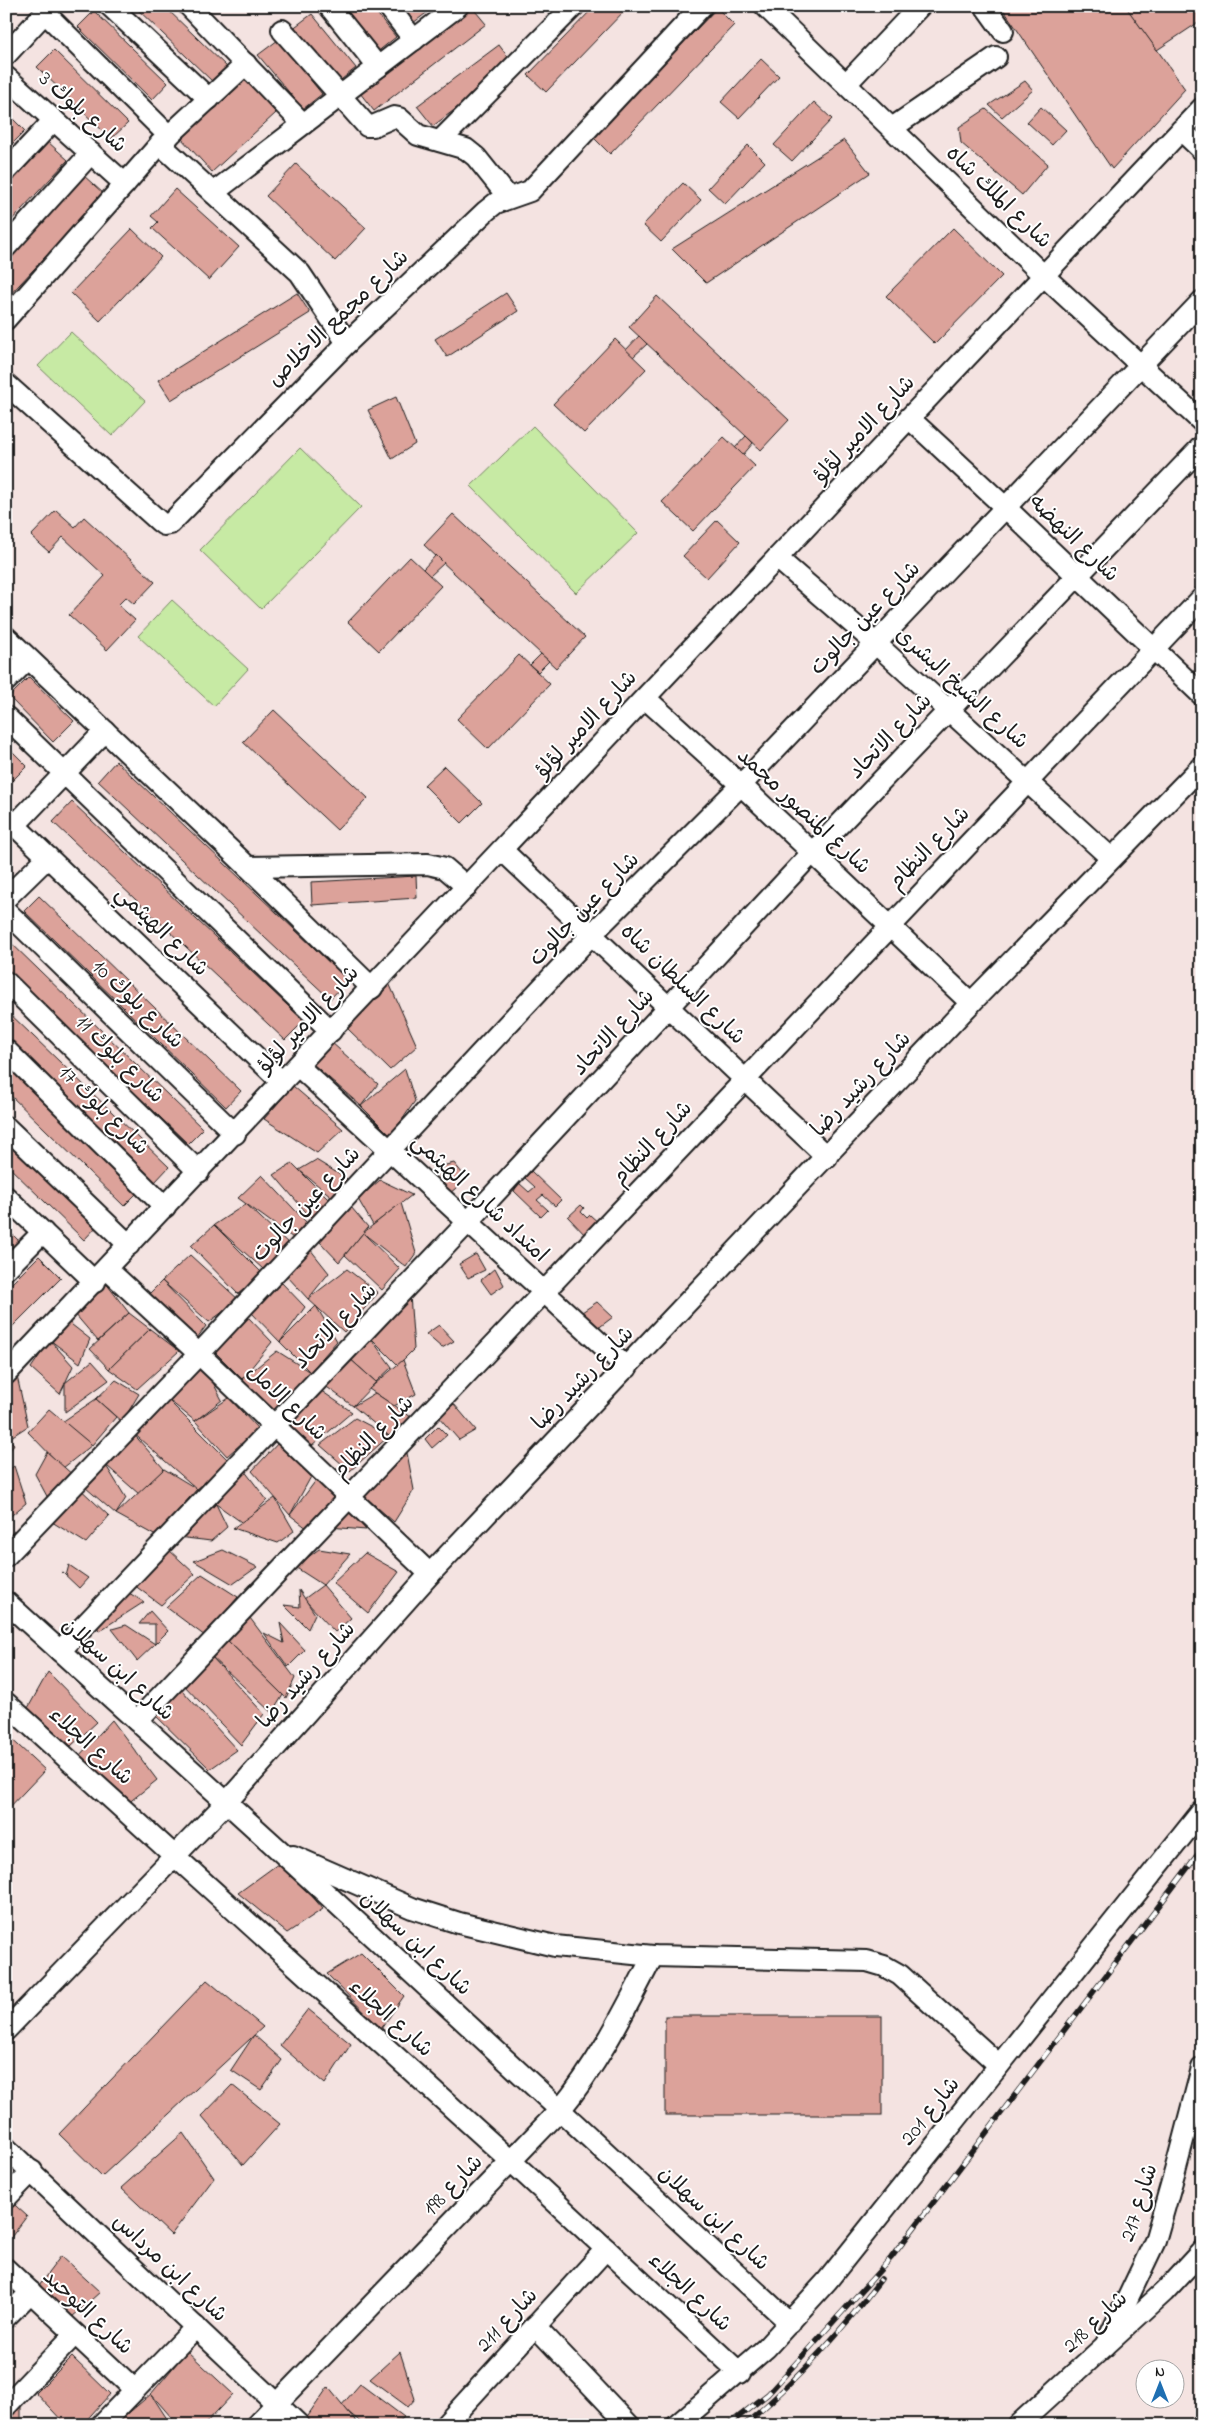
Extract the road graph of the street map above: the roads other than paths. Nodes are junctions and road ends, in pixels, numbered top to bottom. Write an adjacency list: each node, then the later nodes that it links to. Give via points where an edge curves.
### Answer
1 (110, 6): 22 (street)
2 (189, 6): 17 (street)
3 (329, 6): 18 (street)
4 (388, 6): 14 (street)
5 (574, 6): 29 (street)
6 (702, 6): 35 (street, شارع مجمع الاخلاص, via 530,191)
7 (764, 6): 20 (street, شارع الملك شاه)
8 (920, 6): 20 (street)
9 (985, 6): 13 (street)
10 (452, 8): 14 (street)
11 (48, 10): 15 (street); 28 (street)
12 (282, 30): 21 (street)
13 (1003, 31)
14 (414, 40): 18 (street)
15 (6, 55)
16 (996, 57): 26 (street)
17 (246, 64): 22 (street); 25 (street)
18 (378, 67): 21 (street)
19 (6, 77): 24 (street, شارع بلوك 3)
20 (846, 84): 26 (street, شارع الملك شاه)
21 (340, 96): 25 (street); 29 (street, via 367,126 399,118 418,135)
22 (209, 99): 28 (street)
23 (1202, 108): 27 (street, شارع الامير لؤلؤ)
24 (54, 120): 31 (street, شارع بلوك 3); 32 (street)
25 (303, 124): 34 (street)
26 (892, 128): 37 (street, شارع الملك شاه)
27 (1181, 130): 30 (street); 37 (street, شارع الامير لؤلؤ)
28 (165, 140): 33 (street); 34 (street)
29 (440, 141): 35 (street, via 476,156)
30 (1202, 150)
31 (91, 153): 33 (street, شارع بلوك 3); 36 (street)
32 (6, 171)
33 (125, 184): 39 (street)
34 (213, 193): 40 (street, via 300,273)
35 (508, 197): 40 (street, شارع مجمع الاخلاص, via 486,211)
36 (6, 247)
37 (1044, 276): 41 (street, شارع الملك شاه); 43 (street, شارع الامير لؤلؤ)
38 (1202, 301): 41 (street, شارع عين جالوت)
39 (6, 319)
40 (347, 343): 42 (street, شارع مجمع الاخلاص, via 170,524 164,525)
41 (1141, 366): 44 (street, شارع الملك شاه); 46 (street, شارع عين جالوت)
42 (6, 384)
43 (909, 418): 46 (street, شارع النهضه); 47 (street, شارع الامير لؤلؤ)
44 (1202, 422)
45 (1202, 446): 48 (street, شارع الاتحاد)
46 (1006, 508): 48 (street, شارع النهضه); 51 (street, شارع عين جالوت)
47 (777, 558): 51 (street, شارع الشيخ البشرى); 56 (street, شارع الامير لؤلؤ)
48 (1078, 576): 52 (street, شارع النهضه); 57 (street, شارع الاتحاد)
49 (1202, 598): 52 (street, شارع النظام)
50 (6, 637): 53 (street)
51 (875, 643): 57 (street, شارع الشيخ البشرى); 63 (street, شارع عين جالوت)
52 (1153, 649): 55 (street, شارع النهضه); 62 (street, شارع النظام)
53 (28, 658): 54 (street); 59 (street)
54 (6, 680)
55 (1202, 695)
56 (645, 698): 63 (street, شارع المنصور محمد); 65 (street, شارع الامير لؤلؤ)
57 (950, 711): 62 (street, شارع الشيخ البشرى); 66 (street, شارع الاتحاد)
58 (6, 717): 61 (street)
59 (105, 731): 61 (street); 69 (street)
60 (1202, 766): 68 (street, شارع رشيد رضا)
61 (65, 773): 64 (street); 79 (street)
62 (1027, 782): 68 (street, شارع الشيخ البشرى); 73 (street, شارع النظام)
63 (741, 785): 66 (street, شارع المنصور محمد); 74 (street, شارع عين جالوت)
64 (10, 821): 67 (street, شارع الهيثمي)
65 (502, 850): 70 (street, شارع الامير لؤلؤ); 74 (street, شارع السلطان شاه)
66 (812, 853): 73 (street, شارع المنصور محمد); 78 (street, شارع الاتحاد)
67 (48, 856): 71 (street); 83 (street, شارع الهيثمي)
68 (1111, 858): 77 (street, شارع رشيد رضا)
69 (248, 867): 70 (street, via 428,864 445,868); 76 (street)
70 (467, 887): 76 (street, شارع الامير لؤلؤ)
71 (6, 898)
72 (6, 911): 85 (street, شارع بلوك 10)
73 (890, 926): 77 (street, شارع المنصور محمد); 82 (street, شارع النظام)
74 (593, 933): 78 (street, شارع السلطان شاه); 86 (street, شارع عين جالوت)
75 (6, 982): 88 (street, شارع بلوك 11)
76 (372, 988): 79 (street, شارع الامير لؤلؤ)
77 (971, 1003): 87 (street, شارع رشيد رضا)
78 (670, 1007): 82 (street, شارع السلطان شاه); 91 (street, شارع الاتحاد)
79 (332, 1031): 81 (street, شارع الامير لؤلؤ)
80 (6, 1050): 90 (street, شارع بلوك 17)
81 (298, 1066): 83 (street, شارع الامير لؤلؤ); 86 (street, امتداد شارع الهيثمي)
82 (746, 1080): 87 (street, شارع السلطان شاه); 96 (street, شارع النظام)
83 (282, 1082): 85 (street, شارع الامير لؤلؤ)
84 (6, 1128): 93 (street)
85 (235, 1134): 88 (street, شارع الامير لؤلؤ)
86 (392, 1150): 91 (street, امتداد شارع الهيثمي); 97 (street, شارع عين جالوت)
87 (827, 1157): 98 (street, شارع رشيد رضا)
88 (199, 1172): 90 (street, شارع الامير لؤلؤ)
89 (6, 1197): 92 (street, شارع الامل)
90 (166, 1207): 93 (street, شارع الامير لؤلؤ)
91 (469, 1222): 96 (street, امتداد شارع الهيثمي); 100 (street, شارع الاتحاد)
92 (43, 1232): 94 (street); 95 (street, شارع الامل)
93 (129, 1245): 95 (street, شارع الامير لؤلؤ)
94 (6, 1269)
95 (101, 1276): 97 (street, شارع الامل); 99 (street, شارع الامير لؤلؤ)
96 (545, 1292): 98 (street, امتداد شارع الهيثمي); 101 (street, شارع النظام)
97 (200, 1354): 100 (street, شارع الامل); 102 (street, شارع عين جالوت)
98 (627, 1368): 103 (street, شارع رشيد رضا)
99 (6, 1374)
100 (274, 1425): 101 (street, شارع الامل); 105 (street, شارع الاتحاد)
101 (350, 1497): 103 (street, شارع الامل); 107 (street, شارع النظام)
102 (6, 1556)
103 (430, 1574): 108 (street, شارع رشيد رضا)
104 (6, 1602): 105 (street, شارع ابن سهلان)
105 (60, 1651): 107 (street, شارع ابن سهلان)
106 (6, 1703): 111 (street, شارع الجلاء)
107 (137, 1721): 108 (street, شارع ابن سهلان)
108 (226, 1802): 110 (street, شارع ابن سهلان); 111 (street, شارع رشيد رضا)
109 (1202, 1811): 114 (street, شارع 201)
110 (278, 1849): 112 (street, via 366,1890 459,1923 555,1946); 116 (street, شارع ابن سهلان)
111 (175, 1856): 113 (street, شارع رشيد رضا); 118 (street, شارع الجلاء)
112 (653, 1956): 114 (street, via 867,1961 884,1966 900,1975); 116 (street, شارع 198, via 612,2036)
113 (6, 2030)
114 (999, 2065): 126 (street, شارع 201)
115 (1202, 2068): 130 (street, شارع 217, via 1154,2241)
116 (560, 2110): 118 (street, شارع 198); 126 (street, شارع ابن سهلان)
117 (6, 2148): 119 (street, شارع ابن مرداس)
118 (511, 2161): 121 (street, شارع الجلاء); 133 (street, شارع 198)
119 (32, 2171): 120 (street); 128 (street, شارع ابن مرداس)
120 (6, 2198)
121 (606, 2249): 127 (street, شارع 211); 131 (street, شارع الجلاء)
122 (1201, 2254): 130 (street, شارع 218)
123 (6, 2269): 124 (street, شارع التوحيد)
124 (31, 2292): 125 (street); 129 (street, شارع التوحيد)
125 (6, 2317)
126 (790, 2323): 131 (street, شارع 201)
127 (535, 2326): 138 (street, شارع 211); 139 (street)
128 (196, 2327): 132 (street); 133 (street, شارع ابن مرداس)
129 (75, 2334): 132 (street, شارع التوحيد); 134 (street)
130 (1105, 2346): 141 (street, شارع 218)
131 (740, 2373): 140 (street, شارع 201)
132 (135, 2390): 135 (street)
133 (277, 2404): 136 (street, شارع 198); 137 (street, شارع ابن مرداس)
134 (6, 2406)
135 (101, 2425)
136 (256, 2425)
137 (299, 2425)
138 (445, 2425)
139 (630, 2425)
140 (677, 2425)
141 (1018, 2425)

